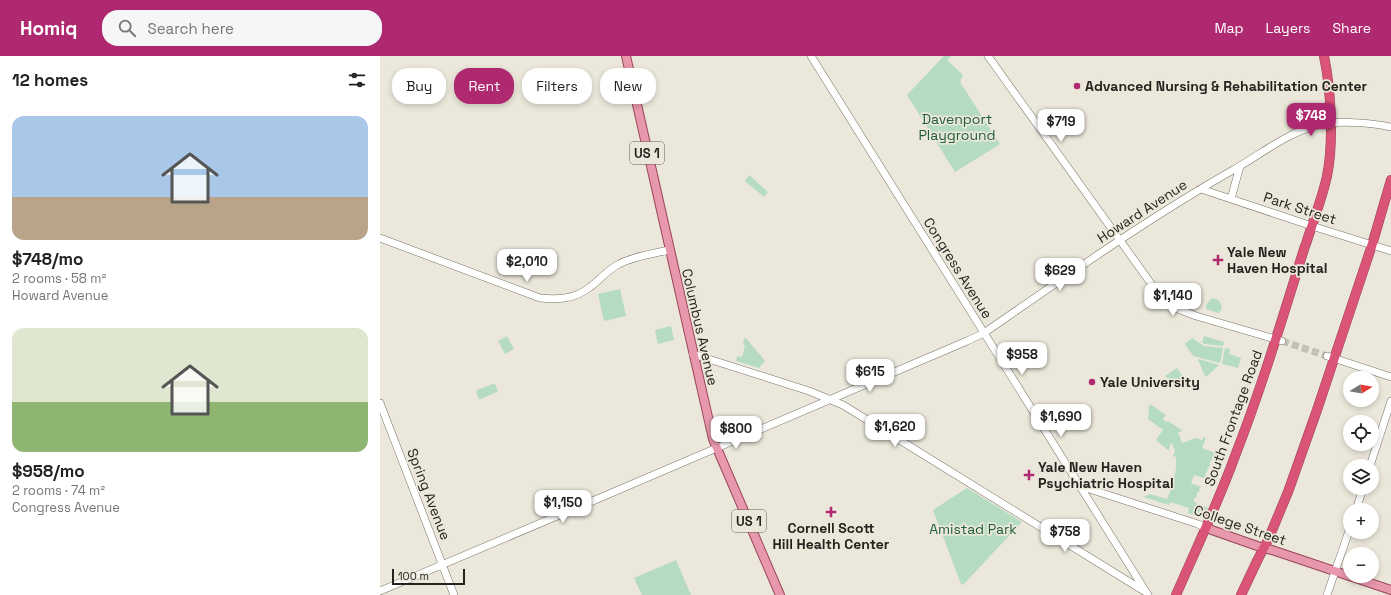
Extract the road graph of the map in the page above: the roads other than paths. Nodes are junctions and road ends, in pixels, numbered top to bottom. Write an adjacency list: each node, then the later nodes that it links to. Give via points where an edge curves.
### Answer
1 (626, 56): 15 (main road, Columbus Avenue / US 1)
2 (811, 56): 17 (main road, Congress Avenue)
3 (988, 56): 13 (main road)
4 (1324, 56): 5 (highway, South Frontage Road, via 1330,94)
5 (1330, 124): 6 (main road, Howard Avenue, via 1352,123); 7 (main road, Howard Avenue, via 1320,124 1294,134); 11 (highway, South Frontage Road, via 1327,175)
6 (1391, 127)
7 (1240, 166): 9 (main road, Howard Avenue); 10 (main road)
8 (1391, 180): 14 (highway)
9 (1201, 189): 10 (main road, Park Street); 13 (main road, Howard Avenue)
10 (1231, 199): 11 (main road, Park Street)
11 (1312, 226): 14 (main road, Park Street); 18 (highway, South Frontage Road)
12 (380, 238): 15 (main road, via 540,298 552,300 583,292 620,264)
13 (1120, 240): 17 (main road, Howard Avenue); 18 (main road, via 1162,299 1170,305 1196,316)
14 (1372, 245): 16 (main road, Park Street); 20 (highway)
15 (669, 250): 19 (main road, Columbus Avenue / US 1)
16 (1391, 251)
17 (984, 333): 22 (main road, Howard Avenue); 27 (main road, Congress Avenue)
18 (1279, 340): 28 (highway, South Frontage Road)
19 (693, 354): 22 (main road); 25 (main road, Columbus Avenue / US 1)
20 (1331, 357): 21 (main road); 30 (highway, via 1288,492)
21 (1391, 377)
22 (831, 400): 25 (main road, Howard Avenue); 35 (main road, via 843,404)
23 (1391, 401): 26 (main road)
24 (380, 403): 31 (main road, Spring Avenue)
25 (717, 448): 31 (main road, Howard Avenue); 37 (main road, Columbus Avenue / US 1)
26 (1372, 459)
27 (1080, 486): 28 (main road, College Street); 35 (main road, Congress Avenue)
28 (1206, 528): 30 (main road, College Street); 38 (highway, South Frontage Road)
29 (1346, 539): 32 (main road)
30 (1263, 548): 32 (main road, College Street); 39 (highway)
31 (442, 564): 33 (main road, Howard Avenue); 36 (main road, Spring Avenue)
32 (1335, 571): 34 (main road, College Street); 40 (main road)
33 (380, 590)
34 (1391, 590)
35 (1147, 593)
36 (454, 595)
37 (780, 595)
38 (1176, 595)
39 (1241, 595)
40 (1327, 595)

